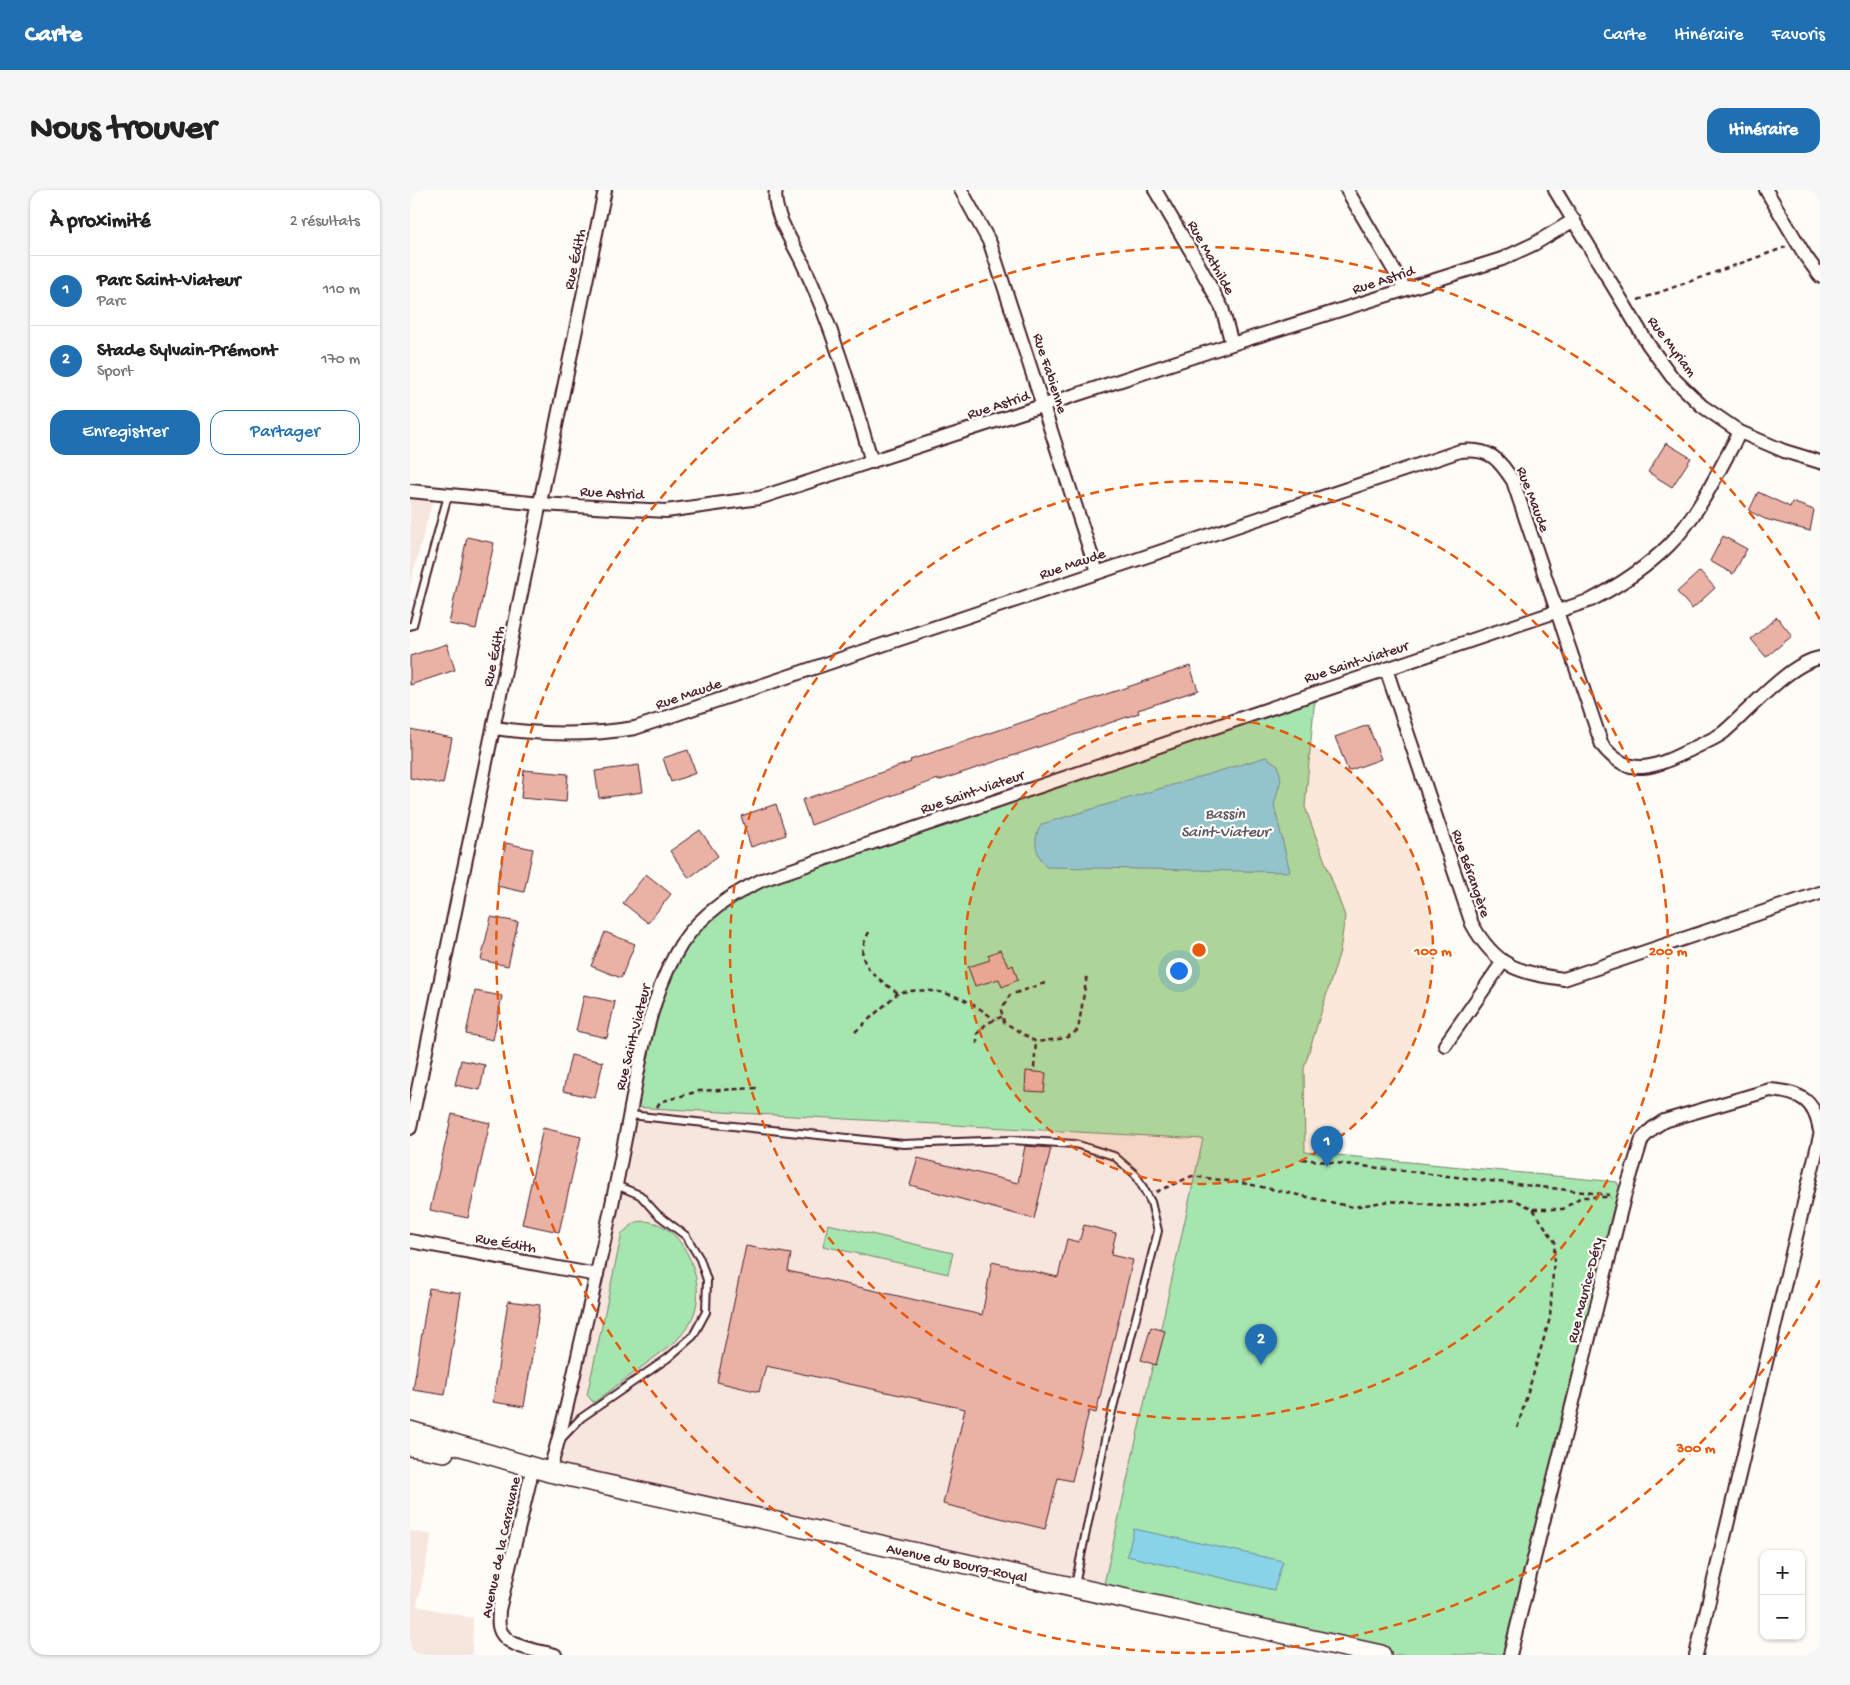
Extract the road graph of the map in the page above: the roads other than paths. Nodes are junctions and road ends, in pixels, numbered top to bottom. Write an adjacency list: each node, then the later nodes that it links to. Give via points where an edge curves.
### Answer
1 (605, 190): 18 (street, Rue Édith)
2 (776, 190): 14 (street, via 776,208 816,292 839,351)
3 (961, 190): 12 (street, Rue Fabienne, via 990,243)
4 (1155, 190): 11 (street, Rue Mathilde, via 1222,308)
5 (1347, 190): 10 (street)
6 (1555, 190): 8 (street, Rue Myriam)
7 (1766, 190): 9 (street)
8 (1574, 220): 10 (street, Rue Astrid, via 1502,259); 13 (street, Rue Myriam, via 1648,344 1672,377 1702,406)
9 (1820, 276)
10 (1405, 288): 11 (street, Rue Astrid)
11 (1232, 344): 12 (street, Rue Astrid)
12 (1045, 406): 14 (street, Rue Astrid); 19 (street, Rue Fabienne)
13 (1740, 432): 15 (street, Rue Myriam); 20 (street, Rue Saint-Viateur, via 1694,512 1671,544 1646,567 1620,584 1591,600)
14 (872, 462): 18 (street, Rue Astrid, via 759,498 715,505 666,511)
15 (1820, 462)
16 (410, 491): 17 (street, Rue Astrid)
17 (448, 493): 18 (street, Rue Astrid); 21 (lane, via 413,625)
18 (541, 504): 24 (street, Rue Édith)
19 (1097, 572): 20 (street, Rue Maude, via 1460,451 1476,449 1496,459 1513,481); 24 (street, Rue Maude, via 635,728 575,735)
20 (1556, 611): 22 (street, via 1602,745 1620,764 1633,767 1647,767 1672,758 1722,734 1796,668); 23 (street, Rue Saint-Viateur)
21 (410, 626)
22 (1820, 658)
23 (1386, 669): 26 (street, Rue Bérangère, via 1472,924 1480,940); 28 (street, Rue Saint-Viateur, via 762,880 729,897 702,920 675,953 648,1029)
24 (495, 728): 29 (street, Rue Édith)
25 (1820, 893): 26 (street, Rue Bérangère, via 1564,979 1540,976)
26 (1502, 963): 27 (street)
27 (1445, 1045)
28 (630, 1115): 32 (street, Rue Saint-Viateur); 39 (lane, via 903,1144 1011,1140 1076,1144 1114,1156 1136,1175 1148,1196 1158,1231 1106,1435)
29 (410, 1128)
30 (1820, 1131): 42 (street, Rue Maurice-Déry, via 1813,1107 1801,1096 1770,1090 1664,1121 1642,1139 1624,1197)
31 (1820, 1136): 43 (street)
32 (616, 1186): 34 (street, Rue Saint-Viateur); 36 (lane, via 640,1195 686,1236 700,1259 707,1280 706,1312 693,1336 668,1358 581,1418)
33 (410, 1241): 34 (street, Rue Édith)
34 (597, 1275): 36 (street, Rue Saint-Viateur)
35 (410, 1431): 38 (main road, Avenue du Bourg-Royal)
36 (559, 1442): 38 (street, Rue Saint-Viateur)
37 (410, 1446): 38 (main road, Avenue du Bourg-Royal)
38 (541, 1470): 39 (main road, Avenue du Bourg-Royal); 40 (street, Avenue de la Caravane, via 498,1626 505,1639 516,1645)
39 (1075, 1588): 41 (main road, Avenue du Bourg-Royal)
40 (555, 1655)
41 (1381, 1655)
42 (1510, 1655)
43 (1696, 1655)

